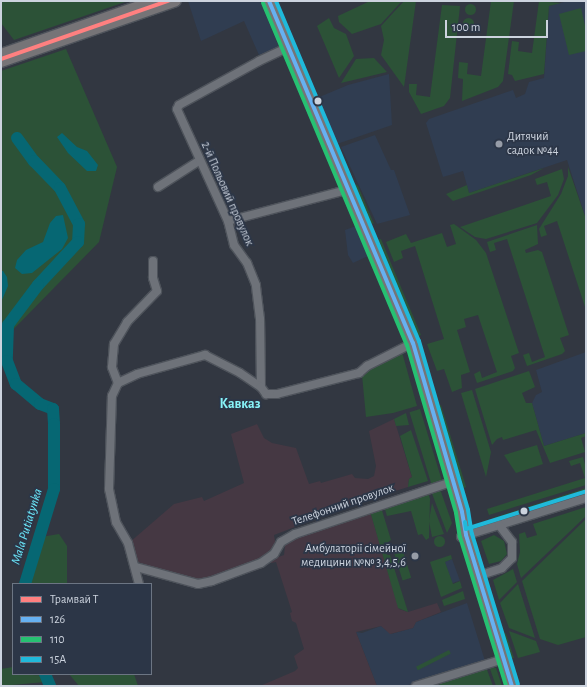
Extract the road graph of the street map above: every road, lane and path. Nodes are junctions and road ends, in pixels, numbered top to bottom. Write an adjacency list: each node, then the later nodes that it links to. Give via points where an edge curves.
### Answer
1 (153, 1): 6 (main road)
2 (176, 1): 7 (main road)
3 (264, 1): 5 (main road)
4 (269, 1): 10 (main road)
5 (285, 49): 8 (street, 2-й Польовий провулок, via 179,105 177,110); 10 (main road)
6 (1, 54)
7 (1, 62)
8 (199, 161): 9 (street); 11 (street, 2-й Польовий провулок)
9 (158, 187)
10 (348, 190): 11 (street); 13 (main road)
11 (228, 221): 15 (street, 2-й Польовий провулок, via 234,245 250,269 257,291)
12 (153, 261): 14 (street, via 153,278 157,291 127,322 114,344 112,367)
13 (411, 343): 15 (street, via 352,375 277,394 266,394); 16 (main road)
14 (118, 383): 15 (street, via 137,374 205,355); 20 (street, via 112,405 109,489 116,522 128,543)
15 (261, 387)
16 (451, 482): 19 (main road); 20 (street, Телефонний провулок, via 295,534 281,542 274,554 261,563 212,581 198,584)
17 (586, 498): 18 (street)
18 (499, 525): 19 (street); 21 (street, via 512,542 512,558 502,568)
19 (463, 536): 21 (main road); 23 (main road)
20 (136, 567): 22 (street)
21 (478, 576): 23 (main road)
22 (139, 583)
23 (501, 659): 24 (street); 25 (main road); 26 (main road)
24 (416, 686)
25 (507, 686)
26 (512, 686)

